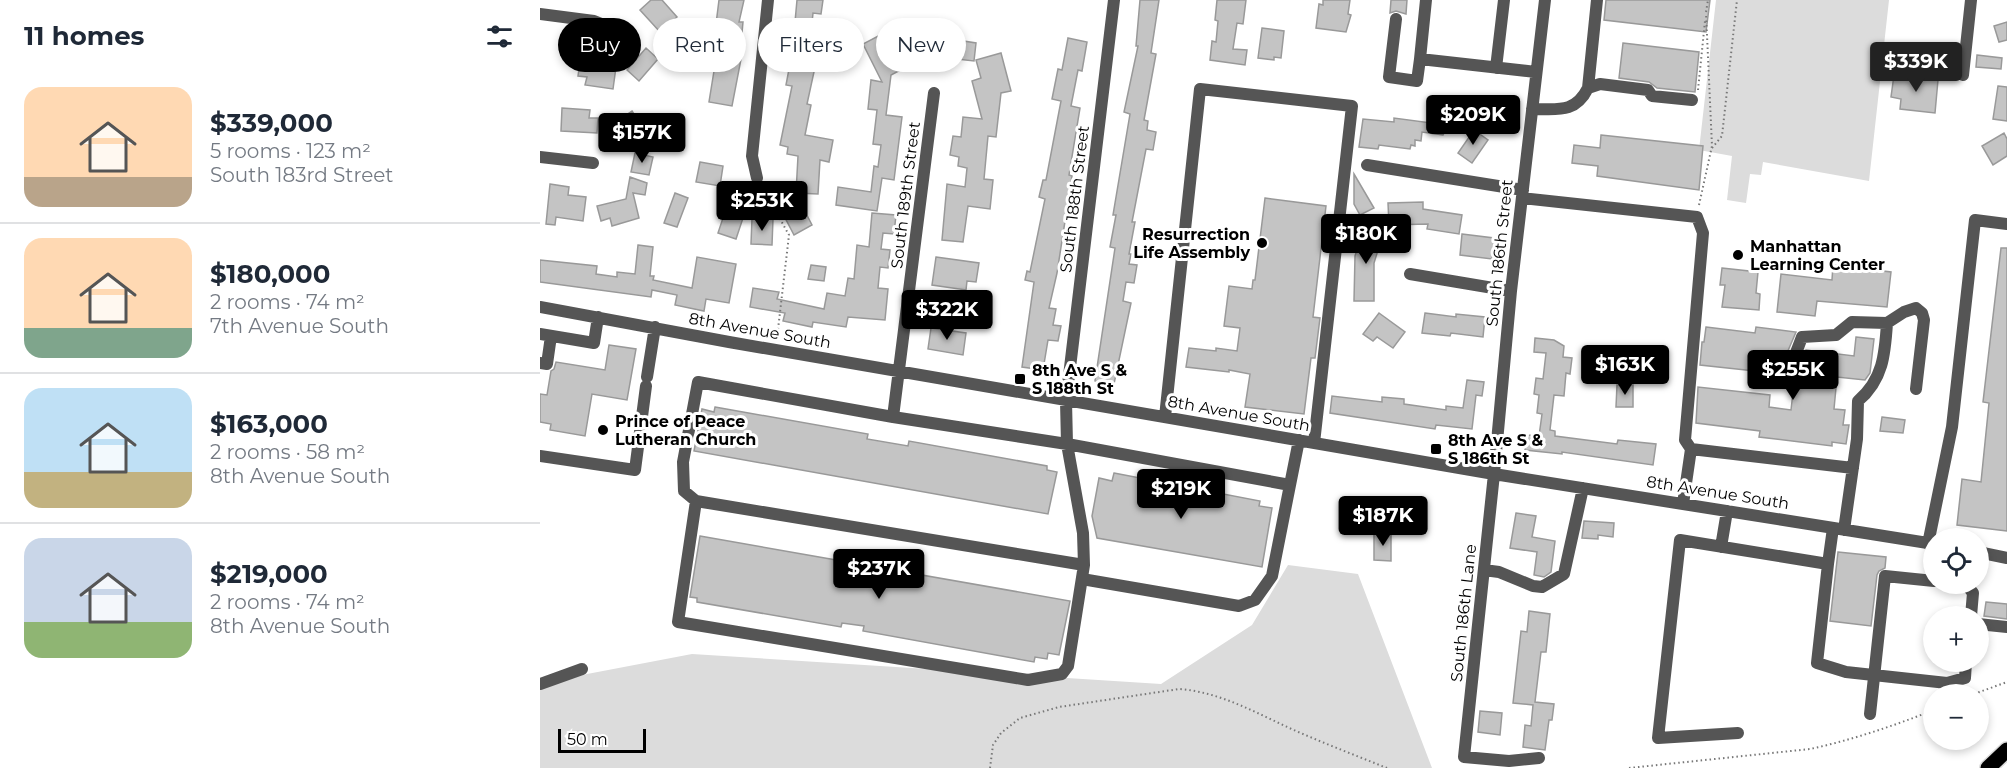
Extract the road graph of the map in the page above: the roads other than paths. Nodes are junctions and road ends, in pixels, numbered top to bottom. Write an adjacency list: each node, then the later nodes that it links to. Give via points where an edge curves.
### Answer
1 (768, 0): 22 (street, via 752,156)
2 (1114, 0): 36 (street, South 188th Street)
3 (1426, 0): 11 (street)
4 (1504, 0): 12 (street)
5 (1545, 0): 13 (street, South 186th Street)
6 (1597, 0): 15 (street)
7 (1971, 0): 14 (street)
8 (540, 14): 9 (street)
9 (571, 18)
10 (1396, 19): 11 (street, via 1389,77 1417,81)
11 (1420, 60): 12 (street)
12 (1496, 68): 13 (street)
13 (1536, 72): 18 (street, South 186th Street)
14 (1963, 75)
15 (1588, 88): 17 (street, via 1610,85 1648,90 1652,96); 18 (street, via 1576,104 1567,108)
16 (934, 93): 34 (street, South 189th Street)
17 (1692, 100)
18 (1532, 109): 23 (street, South 186th Street)
19 (540, 157): 20 (street)
20 (594, 163)
21 (1367, 165): 23 (street)
22 (757, 178)
23 (1522, 194): 26 (street, South 186th Street); 42 (street, via 1697,216 1703,232 1685,440)
24 (2007, 224): 51 (street, via 1975,220 1952,427)
25 (1410, 274): 26 (street)
26 (1510, 291): 45 (street, South 186th Street)
27 (540, 307): 28 (street, 8th Avenue South)
28 (598, 317): 30 (street, 8th Avenue South); 31 (street, via 594,343)
29 (1887, 323): 33 (street, via 1852,322 1836,335 1802,337); 35 (street, via 1904,312 1916,309 1922,313); 44 (street, via 1884,361 1869,392 1858,401)
30 (655, 327): 34 (street, 8th Avenue South); 43 (street, via 635,470)
31 (546, 335): 32 (street, via 547,364)
32 (540, 363)
33 (1791, 366)
34 (900, 371): 36 (street, 8th Avenue South); 37 (street, South 189th Street)
35 (1916, 389)
36 (1066, 401): 38 (street, 8th Avenue South); 41 (street, South 188th Street)
37 (893, 417): 41 (street); 48 (street, via 698,382 683,462 684,491)
38 (1165, 417): 39 (street, 8th Avenue South); 40 (street, via 1200,89 1352,106)
39 (1299, 440): 40 (street, 8th Avenue South); 46 (street)
40 (1314, 443): 45 (street, 8th Avenue South)
41 (1066, 444): 46 (street); 58 (street, South 188th Street, via 1083,533)
42 (1691, 449): 44 (street); 49 (street)
43 (540, 456)
44 (1853, 468): 52 (street)
45 (1494, 474): 47 (street, 8th Avenue South); 59 (street, South 186th Lane)
46 (1290, 485): 60 (street, via 1272,576 1255,600 1239,606)
47 (1583, 488): 49 (street, 8th Avenue South); 59 (street, via 1564,574 1542,587)
48 (696, 501): 58 (street); 60 (street, South 188th Street, via 678,622 1028,680 1062,674 1068,666)
49 (1683, 504): 50 (street, 8th Avenue South)
50 (1727, 511): 52 (street, 8th Avenue South); 54 (street)
51 (1934, 528)
52 (1839, 529): 53 (street, 8th Avenue South); 57 (street)
53 (1923, 543)
54 (1721, 547): 57 (street); 69 (street, via 1680,540 1658,738)
55 (1989, 554): 56 (street)
56 (2007, 558)
57 (1828, 564): 66 (street, via 1816,663)
58 (1084, 565): 60 (street, South 188th Street)
59 (1484, 570): 71 (street, South 186th Lane, via 1464,757 1509,761)
60 (1082, 579)
61 (1923, 580): 66 (street, via 1885,576)
62 (1989, 625): 63 (street)
63 (2007, 627)
64 (582, 669): 67 (street)
65 (1965, 672): 66 (street, via 1965,678 1947,683)
66 (1874, 675): 68 (street)
67 (540, 684)
68 (1870, 714)
69 (1738, 733)
70 (2007, 750): 72 (main road)
71 (1539, 758)
72 (1988, 768)

